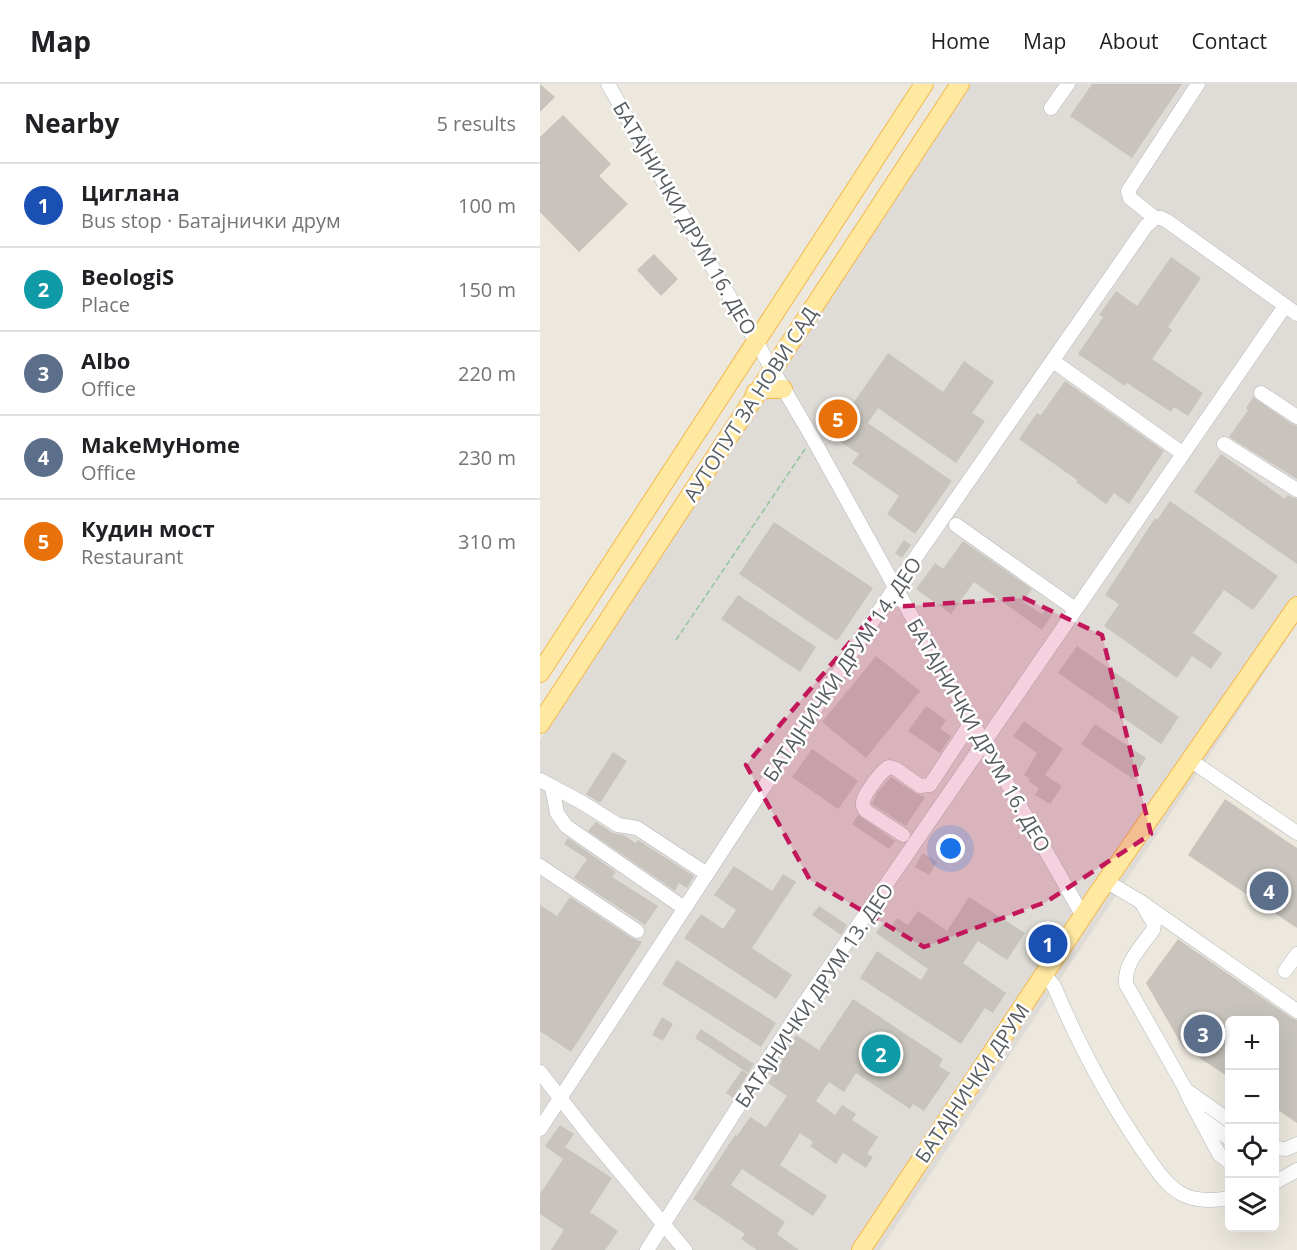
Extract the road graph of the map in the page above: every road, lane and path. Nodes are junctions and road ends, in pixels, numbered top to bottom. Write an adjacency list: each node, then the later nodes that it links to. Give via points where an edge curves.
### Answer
1 (608, 84): 9 (street, БАТАЈНИЧКИ ДРУМ 16. ДЕО)
2 (924, 84): 9 (main road, АУТОПУТ ЗА НОВИ САД)
3 (960, 84): 11 (main road, АУТОПУТ ЗА НОВИ САД)
4 (1068, 84): 6 (street)
5 (1198, 84): 7 (street, via 1128,191 1130,198)
6 (1052, 108)
7 (1155, 218): 8 (street, via 1167,221); 10 (street, БАТАЈНИЧКИ ДРУМ 14. ДЕО)
8 (1291, 310): 18 (street, БАТАЈНИЧКИ ДРУМ 13. ДЕО)
9 (757, 341): 11 (street, БАТАЈНИЧКИ ДРУМ 16. ДЕО); 25 (main road, АУТОПУТ ЗА НОВИ САД)
10 (1053, 361): 18 (street); 21 (street, БАТАЈНИЧКИ ДРУМ 14. ДЕО)
11 (771, 369): 12 (street, БАТАЈНИЧКИ ДРУМ 16. ДЕО); 13 (main road, АУТОПУТ ЗА НОВИ САД)
12 (783, 389): 13 (main road, via 764,388); 16 (street, БАТАЈНИЧКИ ДРУМ 16. ДЕО)
13 (755, 393): 27 (main road, АУТОПУТ ЗА НОВИ САД)
14 (1261, 393): 15 (street)
15 (1297, 417)
16 (813, 437): 21 (street, БАТАЈНИЧКИ ДРУМ 16. ДЕО); 24 (path)
17 (1224, 444): 19 (street)
18 (1182, 453): 23 (street, БАТАЈНИЧКИ ДРУМ 13. ДЕО)
19 (1297, 490)
20 (956, 525): 23 (street)
21 (895, 587): 26 (street, БАТАЈНИЧКИ ДРУМ 16. ДЕО); 34 (street, БАТАЈНИЧКИ ДРУМ 14. ДЕО)
22 (1297, 606): 29 (main road, БАТАЈНИЧКИ ДРУМ)
23 (1076, 609): 28 (street, БАТАЈНИЧКИ ДРУМ 13. ДЕО)
24 (676, 640)
25 (540, 673)
26 (972, 722): 28 (street, БАТАЈНИЧКИ ДРУМ 16. ДЕО); 32 (street, via 930,785 920,786 889,767 864,800 866,811)
27 (540, 724)
28 (984, 743): 38 (street, БАТАЈНИЧКИ ДРУМ 16. ДЕО); 59 (street, БАТАЈНИЧКИ ДРУМ 13. ДЕО, via 801,1008)
29 (1190, 760): 31 (street); 35 (main road, БАТАЈНИЧКИ ДРУМ)
30 (546, 783): 34 (street, via 618,825 637,828); 37 (street, via 566,826)
31 (1297, 833)
32 (903, 835)
33 (540, 866): 40 (street)
34 (707, 874): 37 (street, БАТАЈНИЧКИ ДРУМ 14. ДЕО)
35 (1106, 881): 36 (street); 38 (main road, БАТАЈНИЧКИ ДРУМ)
36 (1141, 902): 39 (street); 45 (street)
37 (684, 908): 48 (street, БАТАЈНИЧКИ ДРУМ 14. ДЕО)
38 (1083, 916): 44 (main road, БАТАЈНИЧКИ ДРУМ)
39 (1150, 917): 42 (street); 47 (street, via 1153,930 1128,966 1126,984)
40 (637, 931)
41 (1297, 954): 43 (street)
42 (1123, 958)
43 (1285, 971)
44 (1044, 974): 58 (street, via 1054,986 1109,1097 1154,1166 1172,1187 1196,1199); 62 (main road, БАТАЈНИЧКИ ДРУМ)
45 (1297, 1011)
46 (540, 1072): 48 (street)
47 (1186, 1090): 49 (street); 50 (street)
48 (561, 1097): 51 (street, БАТАЈНИЧКИ ДРУМ 14. ДЕО); 59 (street)
49 (1225, 1117)
50 (1200, 1118): 52 (street); 55 (street)
51 (540, 1129)
52 (1225, 1135)
53 (1297, 1144): 54 (street)
54 (1279, 1148)
55 (1225, 1159)
56 (1297, 1170): 57 (street)
57 (1279, 1181)
58 (1225, 1198)
59 (664, 1225): 60 (street, БАТАЈНИЧКИ ДРУМ 13. ДЕО); 61 (street)
60 (647, 1250)
61 (686, 1250)
62 (861, 1250)

